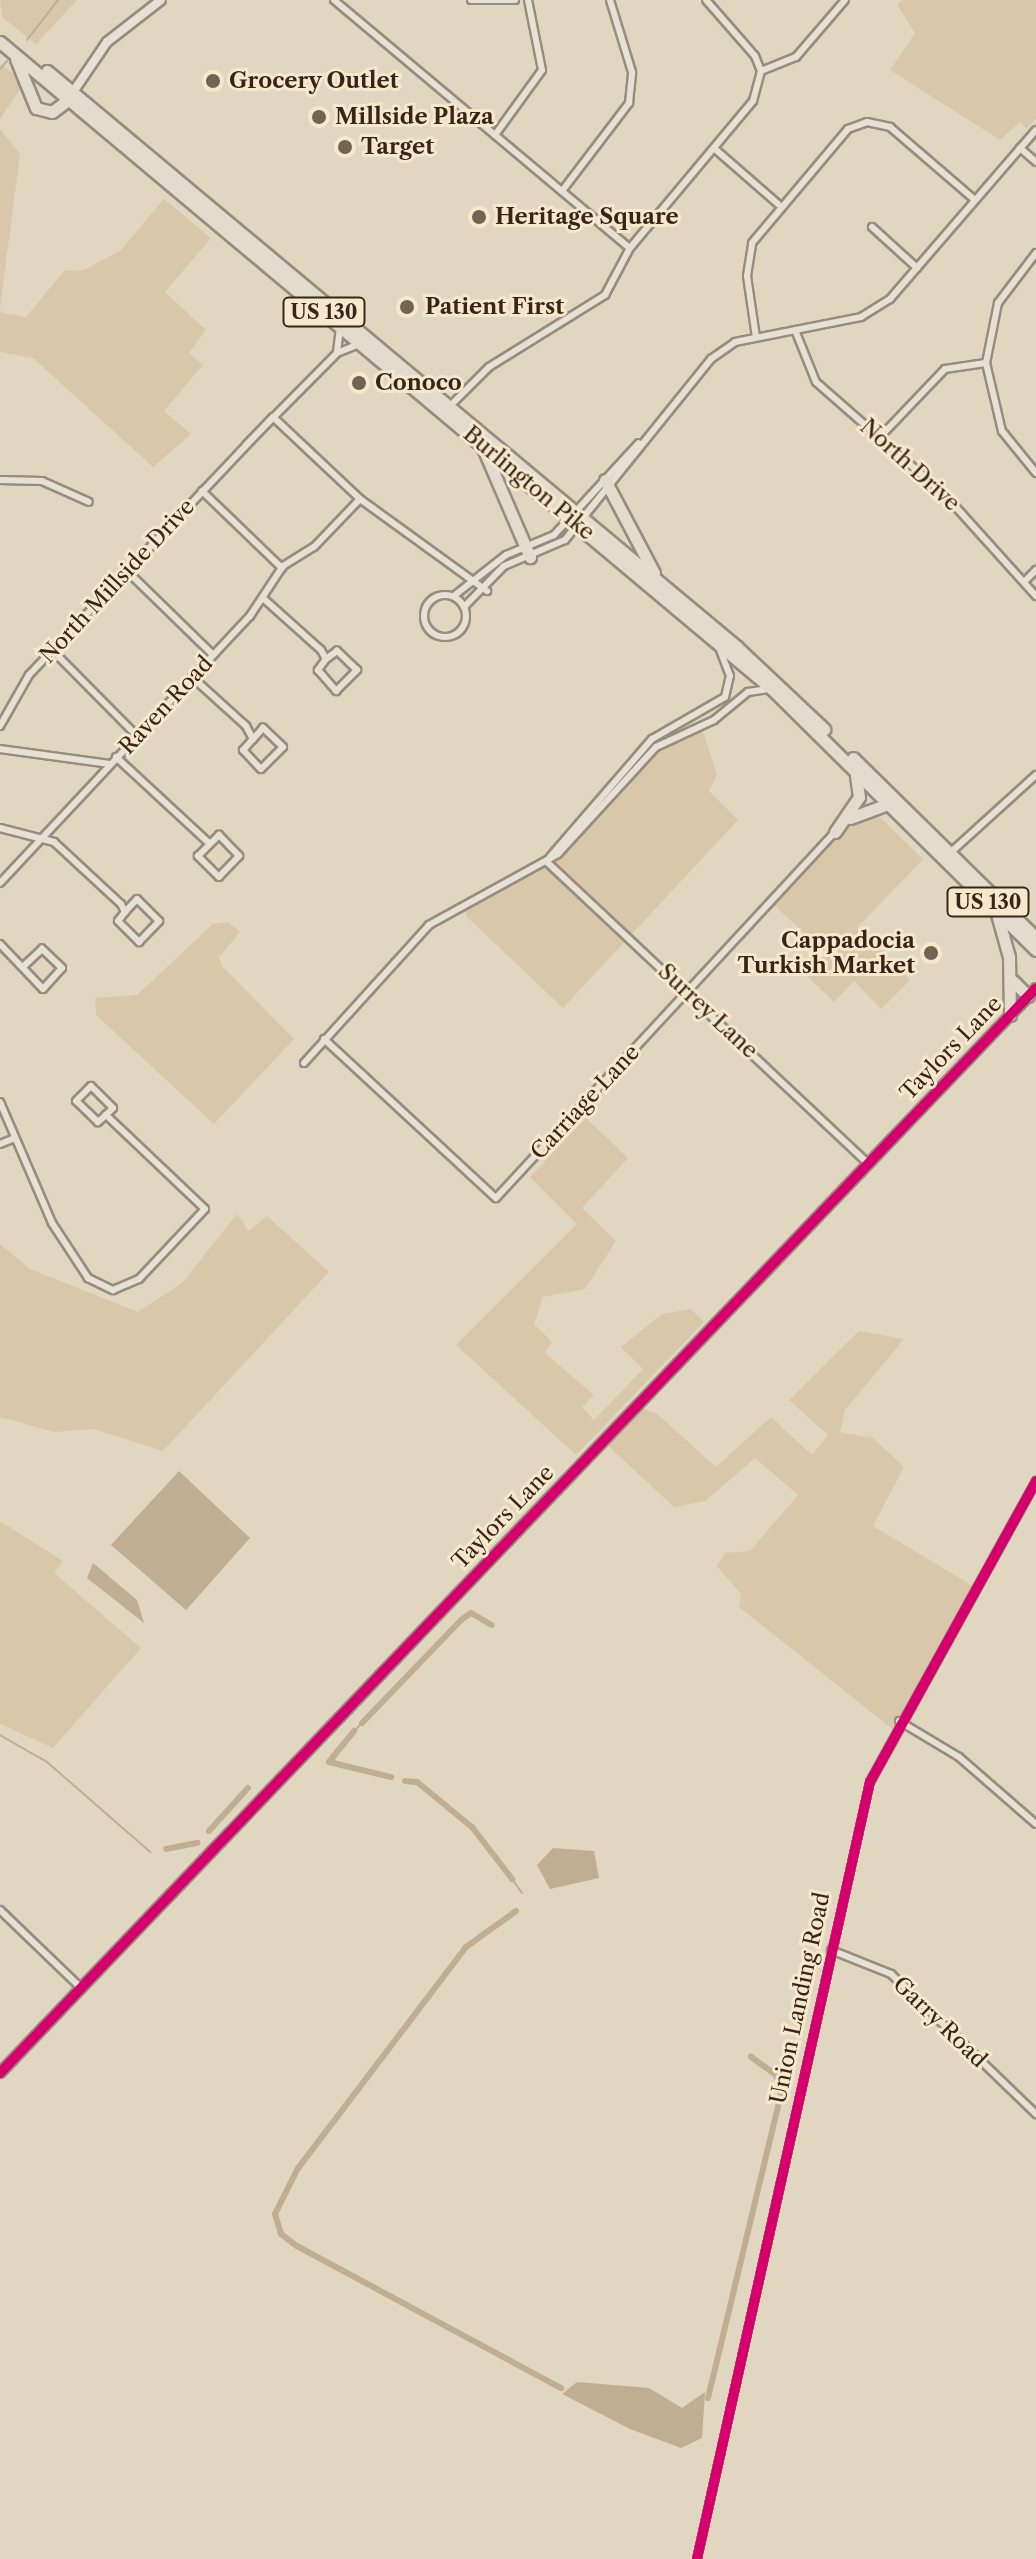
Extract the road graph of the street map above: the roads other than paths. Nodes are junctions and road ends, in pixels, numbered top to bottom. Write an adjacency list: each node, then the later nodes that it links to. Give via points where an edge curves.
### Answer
1 (161, 0): 14 (street, via 107,42)
2 (334, 0): 16 (street)
3 (471, 0): 4 (street)
4 (515, 0)
5 (528, 0): 16 (street, via 542,70)
6 (610, 0): 20 (street, via 632,72 629,103)
7 (706, 0): 13 (street)
8 (833, 0): 10 (street)
9 (845, 0): 10 (street)
10 (840, 7): 13 (street, via 796,57)
11 (0, 35): 12 (highway, Burlington Pike / US 130); 14 (highway, Burlington Pike / US 130)
12 (13, 52): 14 (highway, Burlington Pike / US 130); 14 (highway, via 36,108 52,112)
13 (761, 71): 18 (street, via 753,101)
14 (71, 96): 27 (highway, Burlington Pike / US 130); 33 (highway, Burlington Pike / US 130)
15 (1036, 130): 17 (street)
16 (495, 135): 20 (street)
17 (1020, 148): 19 (street); 21 (street)
18 (715, 149): 22 (street); 24 (street)
19 (1036, 162)
20 (562, 191): 24 (street)
21 (975, 200): 22 (street, via 890,127 867,122 842,133); 26 (street)
22 (778, 204): 29 (street, via 747,260)
23 (872, 227): 26 (street)
24 (630, 248): 33 (street, via 605,295 489,367)
25 (1036, 253): 32 (street, via 998,303)
26 (917, 268): 28 (street, via 871,312)
27 (339, 324): 30 (highway, Burlington Pike / US 130); 31 (street)
28 (795, 330): 29 (street); 35 (street, North Drive, via 816,382)
29 (756, 337): 39 (street, via 711,359)
30 (362, 343): 31 (street, North Millside Drive); 36 (highway, Burlington Pike / US 130)
31 (337, 353): 34 (street, North Millside Drive)
32 (986, 363): 35 (street, via 945,369); 37 (street, via 1002,431)
33 (450, 406): 43 (highway, Burlington Pike / US 130)
34 (273, 417): 40 (street, North Millside Drive); 41 (street)
35 (880, 437): 49 (street, North Drive)
36 (479, 440): 43 (highway, Burlington Pike / US 130); 44 (highway, via 503,486)
37 (1036, 473)
38 (0, 480): 42 (street, via 42,481)
39 (608, 483): 43 (street); 48 (highway)
40 (202, 491): 45 (street); 46 (street, North Millside Drive)
41 (360, 499): 45 (street, via 314,547); 50 (street)
42 (89, 502)
43 (578, 519): 44 (street); 44 (street); 48 (highway, Burlington Pike / US 130); 55 (highway, Burlington Pike / US 130)
44 (526, 553): 50 (street); 50 (street)
45 (282, 568): 53 (street, Raven Road)
46 (126, 570): 56 (street, North Millside Drive); 57 (street)
47 (1036, 570): 49 (street)
48 (658, 580): 74 (highway, Burlington Pike / US 130, via 784,689)
49 (1025, 581): 52 (street, North Drive)
50 (480, 586): 51 (street); 54 (street)
51 (455, 595): 54 (street); 54 (street, via 428,603 429,631 442,638 458,633)
52 (1036, 596)
53 (264, 599): 57 (street, Raven Road); 58 (street)
54 (464, 607)
55 (711, 636): 60 (highway, Burlington Pike / US 130); 75 (street, via 728,668 725,697 652,739)
56 (52, 650): 61 (street, North Millside Drive); 62 (street)
57 (213, 655): 59 (street, Raven Road)
58 (326, 659): 58 (street, via 318,670 336,691 357,670 337,651)
59 (192, 677): 62 (street, Raven Road); 63 (street)
60 (772, 689): 67 (highway, Burlington Pike / US 130); 75 (street, via 748,692 714,720 656,747)
61 (0, 726)
62 (137, 736): 65 (street, Raven Road)
63 (253, 739): 63 (street, via 243,750 261,769 283,747 263,728)
64 (0, 749): 66 (street)
65 (116, 757): 66 (street, Raven Road); 73 (street)
66 (110, 764): 72 (street, Raven Road)
67 (852, 767): 69 (highway, Burlington Pike / US 130); 71 (highway, via 860,794)
68 (1036, 775): 74 (street)
69 (888, 804): 71 (highway, via 862,808); 77 (highway, Burlington Pike / US 130)
70 (0, 828): 72 (street)
71 (835, 832): 84 (street, Carriage Lane)
72 (43, 836): 76 (street, Raven Road); 78 (street)
73 (209, 843): 73 (street, via 198,856 219,877 239,856 219,835)
74 (950, 853): 79 (highway, Burlington Pike / US 130)
75 (548, 859): 84 (street, Surrey Lane); 87 (street, via 429,925)
76 (0, 883)
77 (995, 909): 81 (highway, Burlington Pike / US 130); 83 (highway)
78 (125, 912): 78 (street, via 118,921 139,942 159,921 137,899)
79 (1036, 938)
80 (0, 944): 82 (street)
81 (1036, 950)
82 (23, 967): 82 (street, via 43,989 62,972 42,949)
83 (1011, 977): 85 (highway); 86 (highway)
84 (688, 992): 87 (street, Carriage Lane, via 493,1199); 93 (street, Surrey Lane)
85 (1032, 992): 86 (street, Taylors Lane)
86 (1010, 1015): 93 (street, Taylors Lane)
87 (324, 1039): 88 (street)
88 (304, 1063)
89 (0, 1102): 91 (street)
90 (106, 1115): 90 (street, via 98,1122 76,1101 91,1086 113,1108); 91 (street, via 205,1209 135,1283 101,1287 52,1223)
91 (15, 1138): 92 (street)
92 (0, 1144)
93 (868, 1163): 99 (street, Taylors Lane)
94 (1036, 1481): 95 (street, Union Landing Road)
95 (899, 1721): 96 (street, via 964,1760); 98 (street, Union Landing Road, via 870,1782)
96 (1036, 1824)
97 (0, 1910): 99 (street)
98 (831, 1950): 101 (street, Garry Road, via 891,1974); 102 (street, Union Landing Road)
99 (81, 1988): 100 (street, Taylors Lane)
100 (0, 2073)
101 (1036, 2114)
102 (697, 2559)

